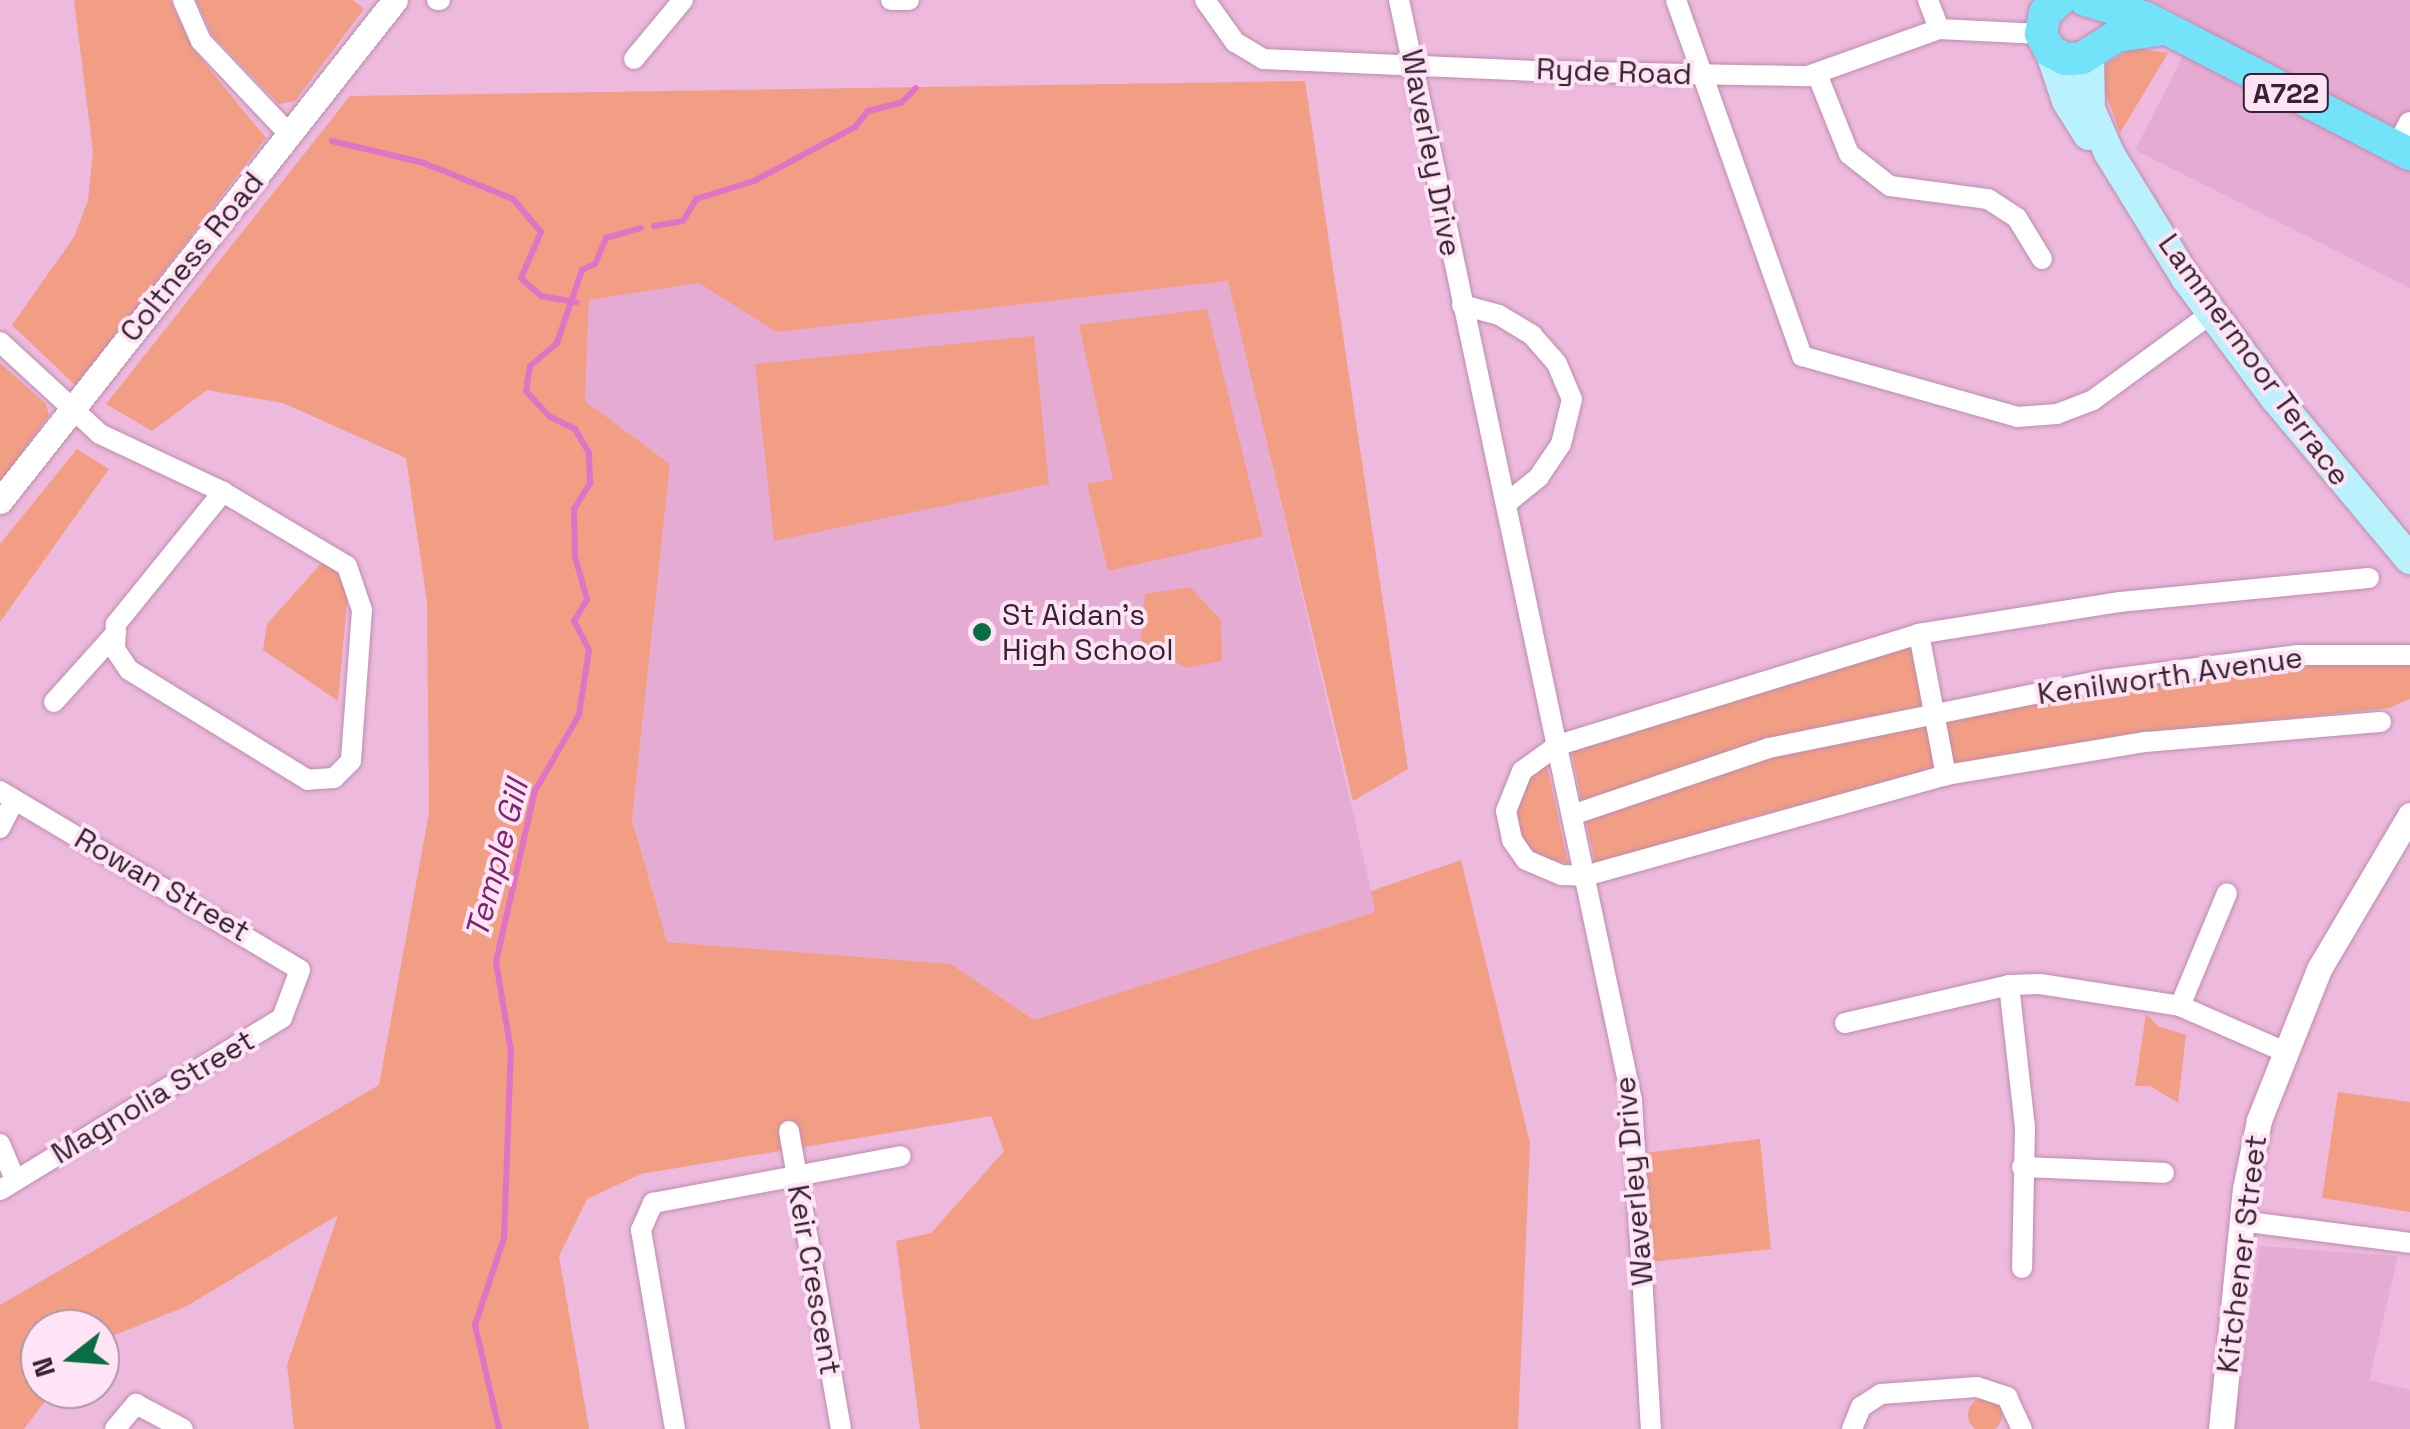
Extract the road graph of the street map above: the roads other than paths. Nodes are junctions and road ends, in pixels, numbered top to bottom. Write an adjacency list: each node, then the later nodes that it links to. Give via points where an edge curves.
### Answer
1 (182, 0): 20 (street, via 201,42)
2 (683, 0): 16 (street)
3 (892, 0): 4 (street)
4 (909, 0)
5 (1206, 0): 17 (street, Ryde Road, via 1235,42 1263,60)
6 (1399, 0): 17 (street, Waverley Drive)
7 (1676, 0): 19 (street)
8 (1928, 0): 12 (street)
9 (2060, 0): 14 (main road, via 2045,13)
10 (2085, 0): 13 (main road, A722, via 2120,6); 15 (main road, A722, via 2103,24)
11 (384, 4): 20 (street, Coltness Road)
12 (1939, 29): 14 (street, Ryde Road); 18 (street, Ryde Road)
13 (2164, 29): 15 (main road); 21 (main road, A722)
14 (2046, 42): 15 (main road, via 2065,59); 22 (main road, Lammermoor Terrace, via 2076,118)
15 (2094, 49): 22 (main road, Lammermoor Terrace, via 2090,110)
16 (634, 59)
17 (1414, 64): 19 (street, Ryde Road); 24 (street, Waverley Drive)
18 (1817, 74): 19 (street, Ryde Road); 23 (street, via 1850,154 1890,186 1988,198 2018,218)
19 (1701, 75): 25 (street, via 1802,356 2018,417 2057,414 2093,400)
20 (290, 135): 27 (street, Coltness Road)
21 (2406, 142)
22 (2109, 153): 25 (main road, Lammermoor Terrace)
23 (2042, 258)
24 (1462, 305): 30 (street, Waverley Drive); 30 (street, via 1499,314 1532,335 1572,399 1561,444 1539,477)
25 (2212, 313): 31 (main road, Lammermoor Terrace)
26 (0, 342): 27 (street)
27 (70, 410): 28 (street, via 100,434); 29 (street, Coltness Road)
28 (224, 492): 33 (street, via 116,624); 33 (street, via 348,566 362,610 352,761 334,778 308,780 129,670 116,649)
29 (0, 500)
30 (1508, 502): 39 (street, Waverley Drive)
31 (2410, 560)
32 (2369, 578): 34 (street, via 2120,602)
33 (116, 634): 36 (street)
34 (1919, 634): 37 (street); 39 (street)
35 (2410, 655): 37 (street, Kenilworth Avenue, via 2298,656 2103,680)
36 (54, 702)
37 (1932, 714): 40 (street); 42 (street, Kenilworth Avenue, via 1769,748)
38 (2381, 722): 40 (street, Kenilworth Avenue, via 2146,742)
39 (1558, 745): 42 (street, Waverley Drive); 45 (street, via 1522,771 1506,811 1512,840 1526,860 1560,875)
40 (1946, 776): 45 (street, Kenilworth Avenue)
41 (7, 795): 44 (street); 48 (street, Rowan Street, via 282,954 300,970)
42 (1572, 815): 45 (street, Waverley Drive)
43 (2410, 816): 51 (street, Kitchener Street, via 2318,969)
44 (0, 828)
45 (1585, 876): 66 (street, Waverley Drive, via 1632,1101)
46 (2227, 893): 49 (street)
47 (2008, 985): 49 (street, via 2127,994); 50 (street); 55 (street, via 2023,1093)
48 (294, 994): 58 (street, Magnolia Street, via 282,1018)
49 (2180, 1006): 51 (street)
50 (1845, 1024)
51 (2283, 1051): 59 (street, Kitchener Street, via 2252,1148)
52 (789, 1131): 56 (street, Keir Crescent)
53 (0, 1144): 58 (street)
54 (901, 1156): 56 (street)
55 (2022, 1167): 57 (street); 61 (street)
56 (794, 1173): 64 (street, via 654,1203 644,1216); 65 (street, Keir Crescent)
57 (2164, 1173)
58 (8, 1185)
59 (2241, 1221): 60 (street); 69 (street, Kitchener Street)
60 (2410, 1243)
61 (2022, 1268)
62 (114, 1429): 63 (street, via 136,1404)
63 (183, 1429)
64 (675, 1429)
65 (841, 1429)
66 (1651, 1429)
67 (1852, 1429): 68 (street, via 1862,1407 1881,1394 1976,1387 2007,1397)
68 (2022, 1429)
69 (2221, 1429)

